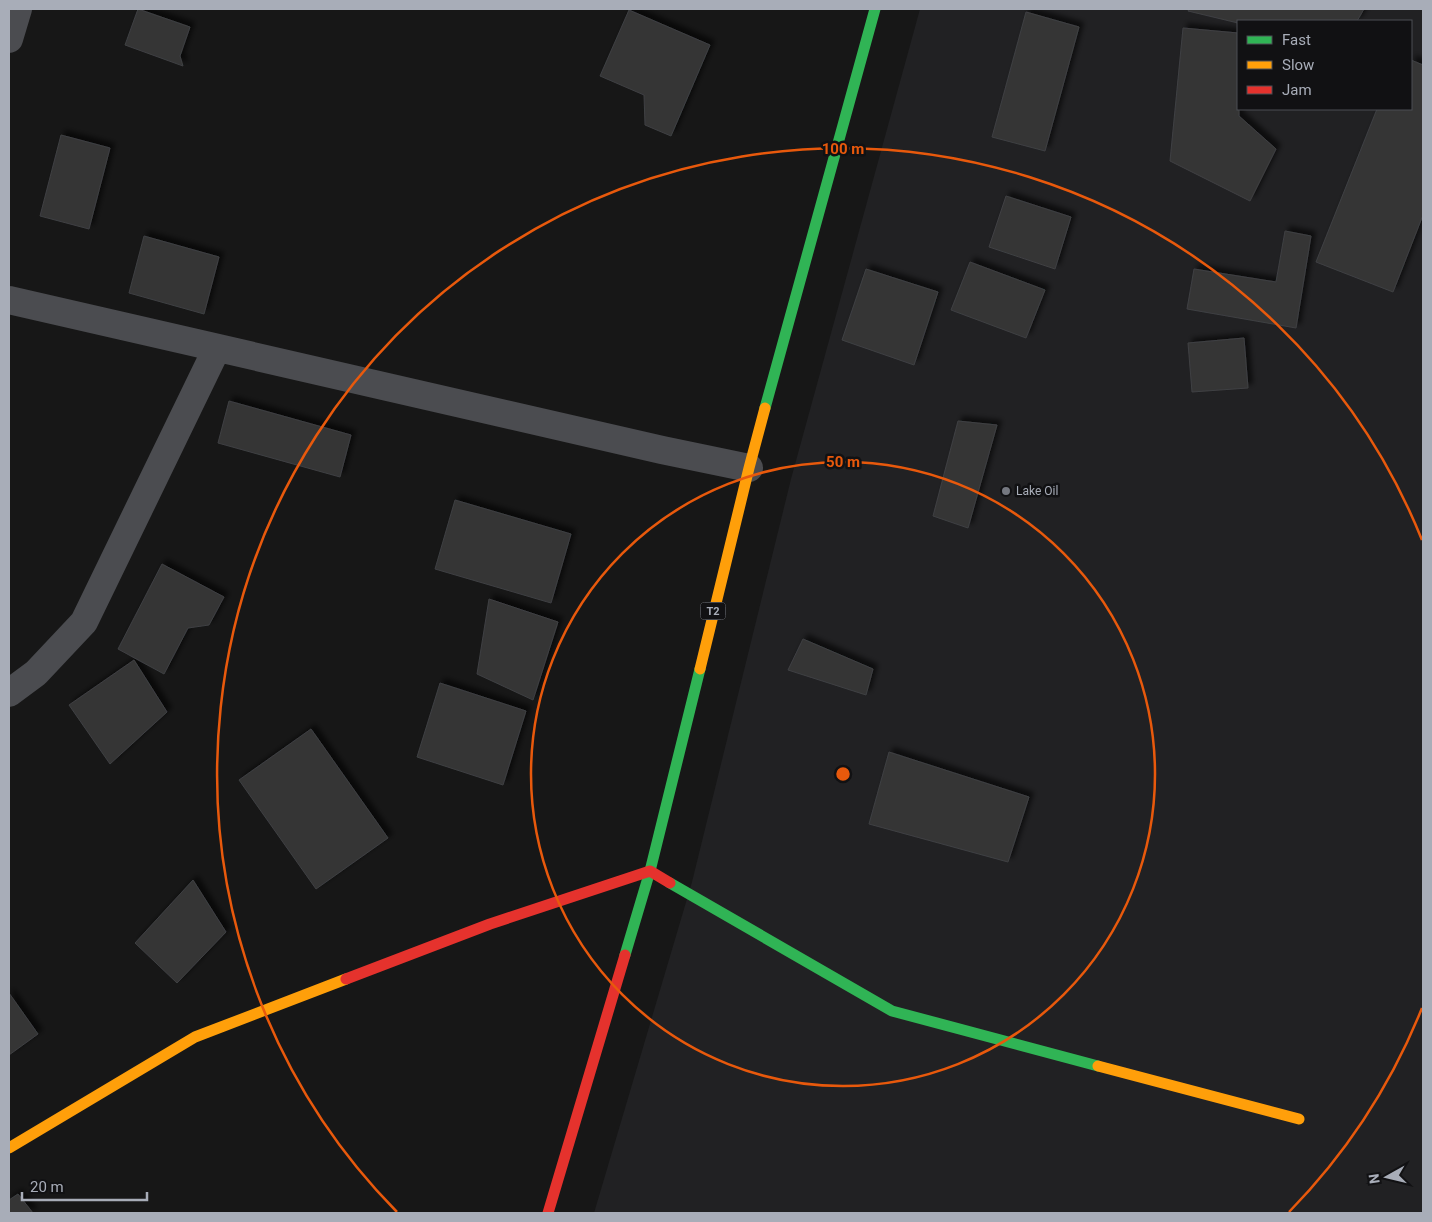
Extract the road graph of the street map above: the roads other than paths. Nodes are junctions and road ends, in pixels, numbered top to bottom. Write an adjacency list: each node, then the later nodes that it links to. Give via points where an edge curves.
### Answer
1 (18, 9): 3 (street)
2 (875, 9): 6 (main road, T2)
3 (9, 39)
4 (9, 300): 5 (street)
5 (217, 348): 6 (street); 7 (street, via 84,622 36,674)
6 (749, 468): 8 (main road, T2)
7 (9, 693)
8 (650, 871): 9 (main road, via 892,1011); 10 (main road, via 490,924 195,1037); 11 (main road, T2)
9 (1299, 1119)
10 (9, 1148)
11 (548, 1213)

